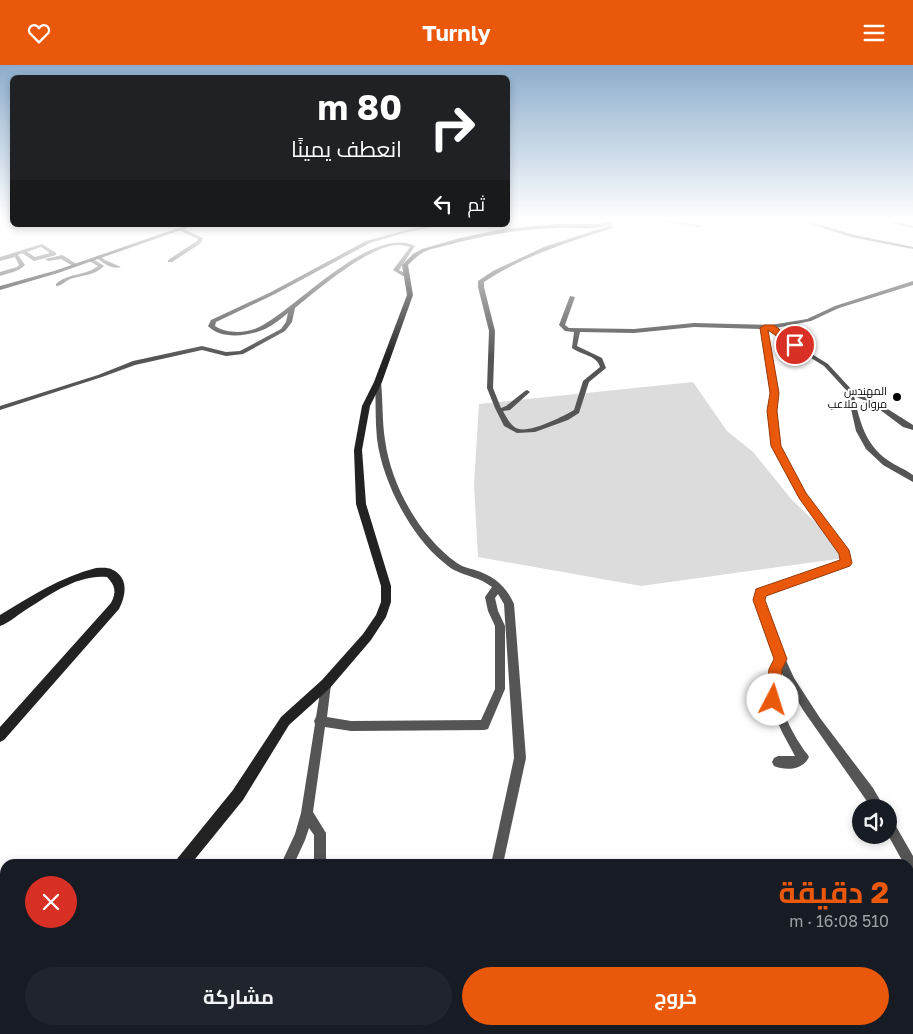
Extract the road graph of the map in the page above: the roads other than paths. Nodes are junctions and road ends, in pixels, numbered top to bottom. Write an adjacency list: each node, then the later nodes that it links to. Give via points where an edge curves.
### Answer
1 (20, 266): 9 (street)
2 (71, 266): 13 (street)
3 (101, 266): 12 (street)
4 (323, 266): 15 (street, via 213,321 211,326 229,333 249,331 265,326)
5 (346, 266): 15 (street)
6 (399, 266): 10 (street, via 396,270)
7 (405, 266): 10 (street)
8 (507, 266): 22 (street, via 481,281 492,331 490,388)
9 (0, 274): 13 (street)
10 (405, 275): 18 (street, via 411,286 410,295)
11 (913, 283): 16 (street, via 837,307 809,320)
12 (58, 285)
13 (3, 288)
14 (572, 297): 17 (street, via 562,325 567,330)
15 (292, 307): 21 (street, via 289,321 282,330 241,353 226,354 207,349 133,363)
16 (768, 327): 17 (street, via 694,325 634,331); 19 (street, via 826,365); 27 (street, via 775,393 772,411 776,446 802,495 845,553 846,563 760,593 759,600)
17 (577, 331): 22 (street, via 574,347 599,358 604,368 586,381 577,411 535,430 517,431 510,427)
18 (378, 382): 25 (street, via 380,435 385,462 408,514 416,527 456,568 476,574); 28 (street, via 362,423 358,474 361,504 386,586 386,602 381,617 367,637)
19 (850, 391): 23 (street); 24 (street, via 858,431 865,441 886,464)
20 (527, 393): 22 (street)
21 (0, 408)
22 (500, 411)
23 (913, 427)
24 (913, 479)
25 (498, 587): 29 (street, via 490,597 500,626 500,689 484,725 351,726); 38 (street, via 505,593 509,604 520,757)
26 (0, 621): 30 (street, via 68,580 98,571 110,573 120,586 120,597 115,606)
27 (780, 659): 31 (street, via 773,700 803,757 798,762); 32 (street, via 797,692)
28 (326, 684): 29 (street); 35 (street, via 285,721 238,795)
29 (319, 721): 33 (street)
30 (0, 736)
31 (778, 762)
32 (873, 799)
33 (307, 813): 36 (street, via 301,836); 37 (street, via 320,833)
34 (897, 839): 39 (street)
35 (186, 859)
36 (290, 859)
37 (320, 859)
38 (498, 859)
39 (908, 859)

